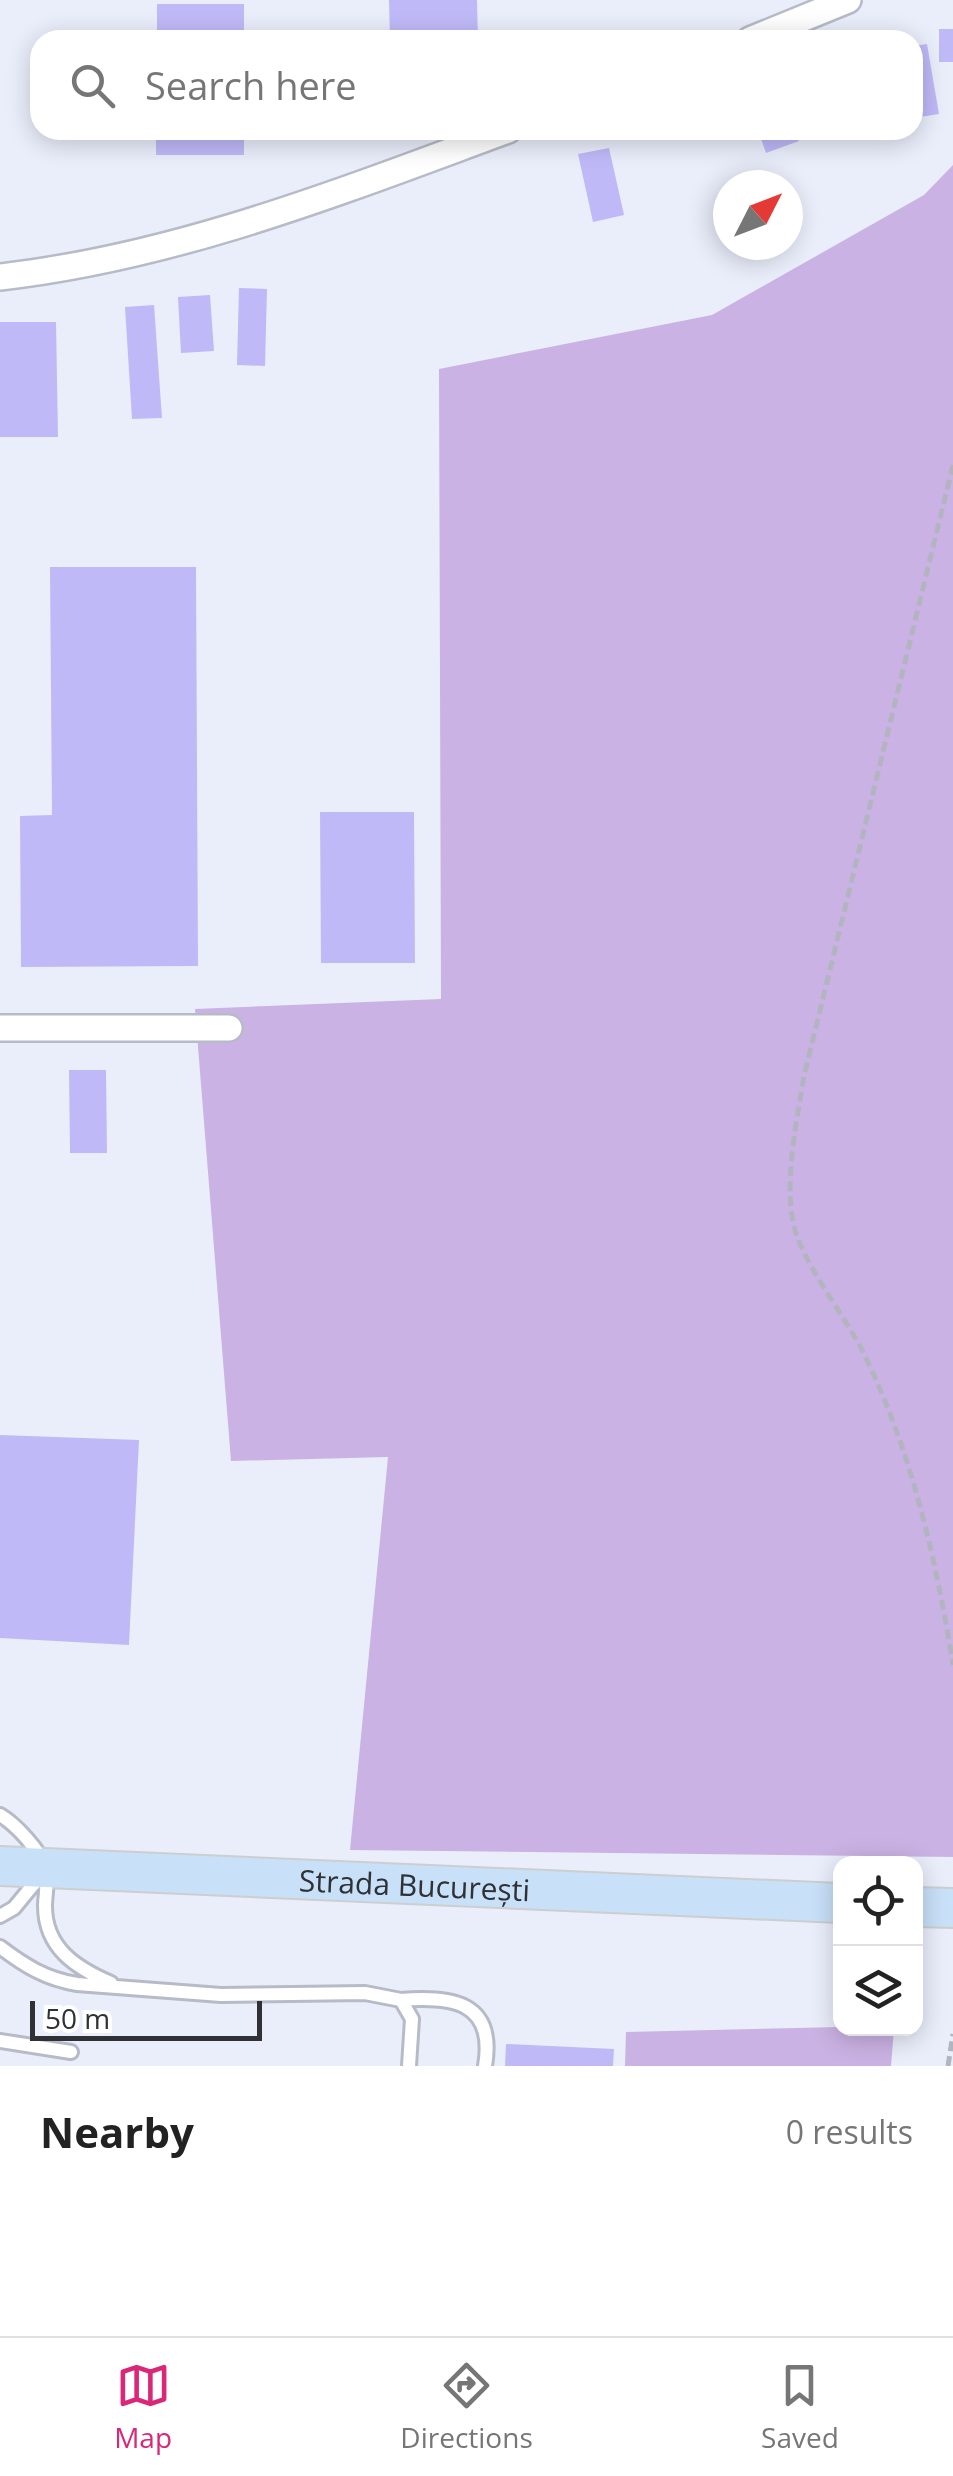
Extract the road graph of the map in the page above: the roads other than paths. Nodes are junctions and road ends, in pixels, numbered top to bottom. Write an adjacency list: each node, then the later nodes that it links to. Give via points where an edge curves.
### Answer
1 (848, 0): 2 (street)
2 (774, 30)
3 (480, 140): 4 (street, via 226,230 122,257)
4 (0, 276)
5 (0, 1028): 6 (street)
6 (229, 1028)
7 (0, 1815): 9 (lane)
8 (0, 1866): 9 (main road, Strada București)
9 (46, 1867): 10 (main road, Strada București); 13 (lane); 15 (lane, via 46,1921 55,1944 79,1970)
10 (833, 1903)
11 (923, 1906): 12 (main road)
12 (953, 1908)
13 (0, 1916)
14 (0, 1948): 15 (lane, via 54,1980)
15 (122, 1988): 16 (lane, via 222,1995 365,1992)
16 (401, 2000): 19 (lane, via 412,2019); 20 (lane, via 462,2003 480,2021)
17 (0, 2041): 18 (lane)
18 (70, 2052)
19 (409, 2066)
20 (485, 2066)

